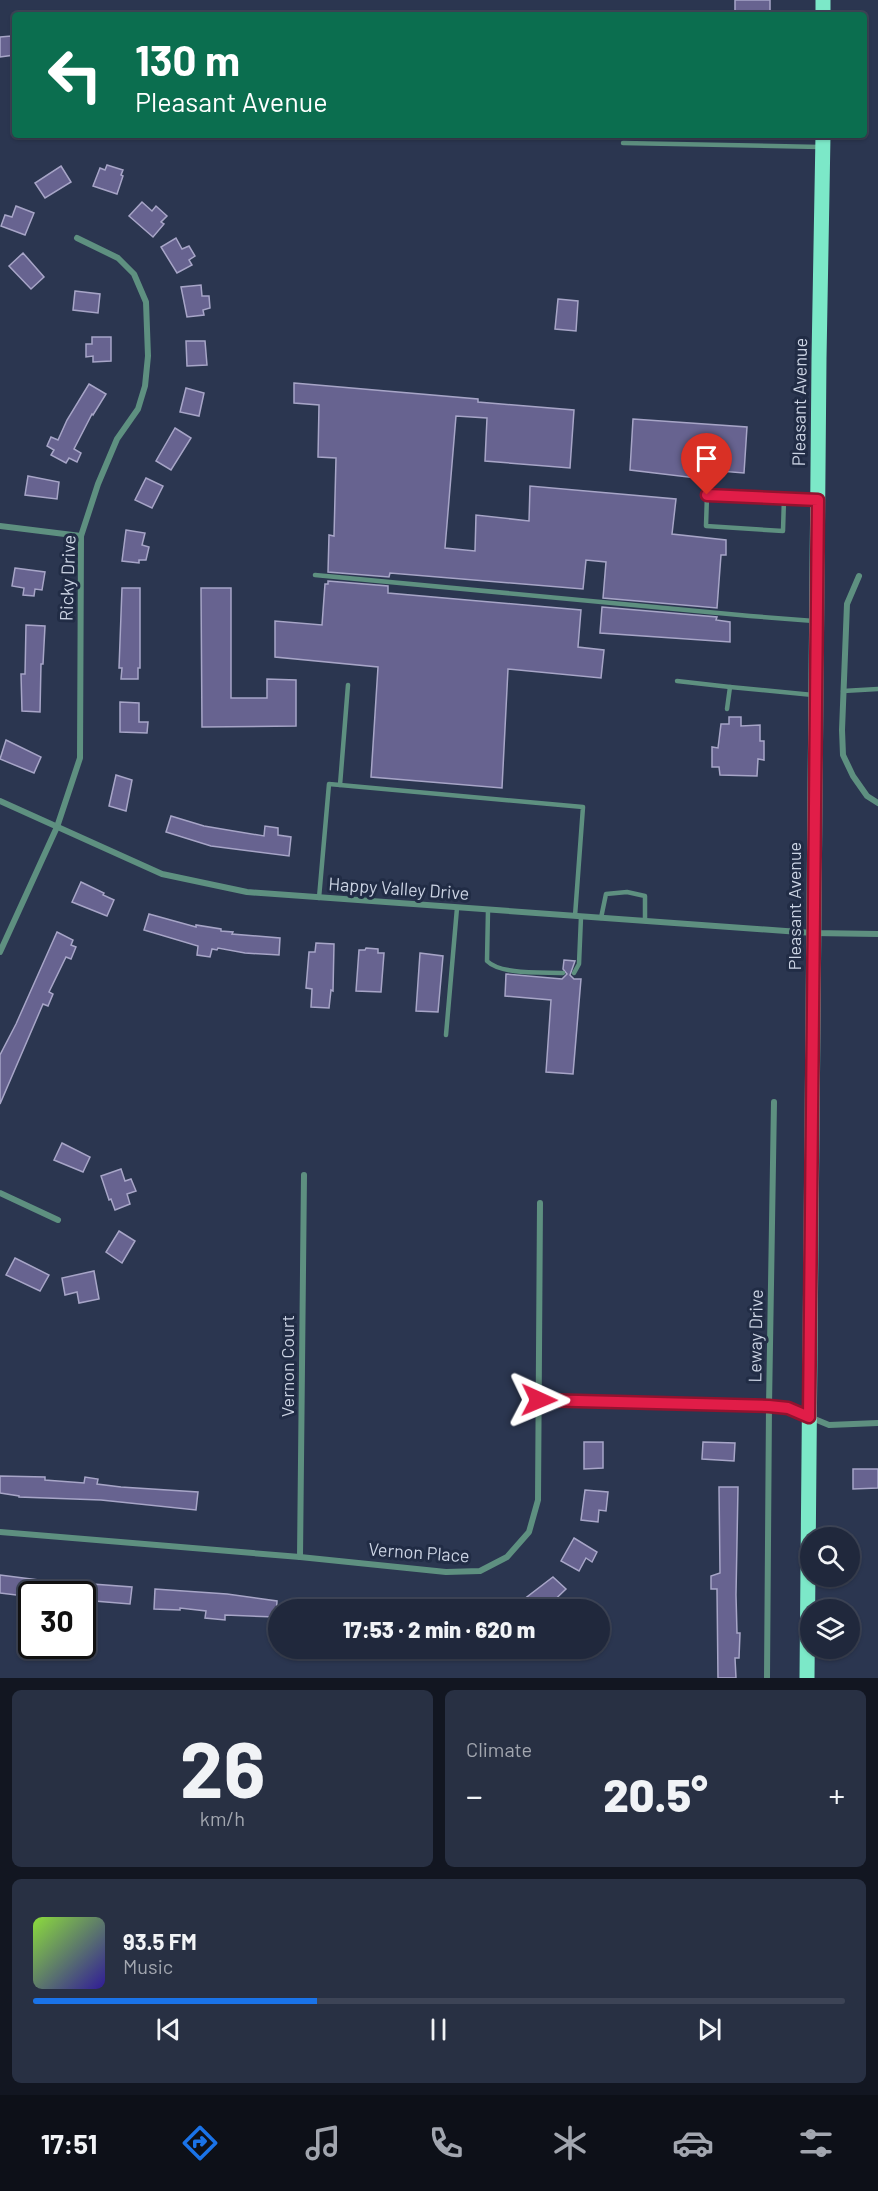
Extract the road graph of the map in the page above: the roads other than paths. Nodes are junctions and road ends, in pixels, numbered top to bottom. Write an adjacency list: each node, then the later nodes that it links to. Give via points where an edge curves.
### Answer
1 (823, 141): 2 (lane); 5 (main road, Pleasant Avenue)
2 (623, 142)
3 (77, 237): 7 (street, Ricky Drive, via 118,258 134,274 146,302 148,356 138,409 117,439)
4 (784, 498): 4 (lane, via 707,495 706,526 783,531); 5 (lane)
5 (818, 500): 10 (main road, Pleasant Avenue)
6 (0, 526): 7 (street)
7 (81, 536): 21 (street, Ricky Drive, via 80,758)
8 (315, 575): 10 (lane)
9 (859, 576): 15 (street, via 847,604)
10 (816, 621): 16 (main road, Pleasant Avenue)
11 (677, 681): 13 (lane)
12 (348, 685): 18 (lane)
13 (730, 687): 16 (lane); 17 (lane)
14 (878, 689): 15 (lane)
15 (843, 691): 20 (street, via 843,755 867,796)
16 (815, 695): 28 (main road, Pleasant Avenue)
17 (728, 709)
18 (340, 785): 22 (lane, via 329,784); 25 (lane, via 583,807)
19 (0, 801): 21 (street, Happy Valley Drive)
20 (878, 803)
21 (57, 827): 22 (street, Happy Valley Drive, via 162,874 247,892); 30 (street, Ricky Drive)
22 (319, 897): 23 (street, Happy Valley Drive)
23 (457, 908): 24 (street, Happy Valley Drive); 33 (lane)
24 (488, 910): 25 (street, Happy Valley Drive); 31 (lane, via 487,961 492,966)
25 (578, 916): 26 (street, Happy Valley Drive); 32 (lane, via 579,964)
26 (601, 918): 27 (street, Happy Valley Drive); 27 (lane, via 606,894 627,892 645,896)
27 (645, 921): 28 (street, Happy Valley Drive)
28 (813, 933): 29 (street, Happy Valley Drive); 41 (main road, Pleasant Avenue)
29 (878, 934)
30 (0, 952)
31 (563, 973)
32 (574, 974)
33 (446, 1035)
34 (774, 1102): 40 (street, Leway Drive)
35 (304, 1175): 44 (street, Vernon Court)
36 (0, 1193): 38 (street)
37 (540, 1203): 39 (street, Vernon Place)
38 (58, 1220)
39 (539, 1400): 40 (street); 44 (street, Vernon Place, via 538,1500 529,1532 507,1557 480,1571 446,1572)
40 (769, 1406): 41 (street, via 788,1408); 45 (street, Leway Drive)
41 (809, 1417): 42 (street, via 830,1425); 46 (main road, Pleasant Avenue)
42 (878, 1423)
43 (0, 1532): 44 (street, Vernon Place)
44 (300, 1557)
45 (767, 1678)
46 (807, 1678)

